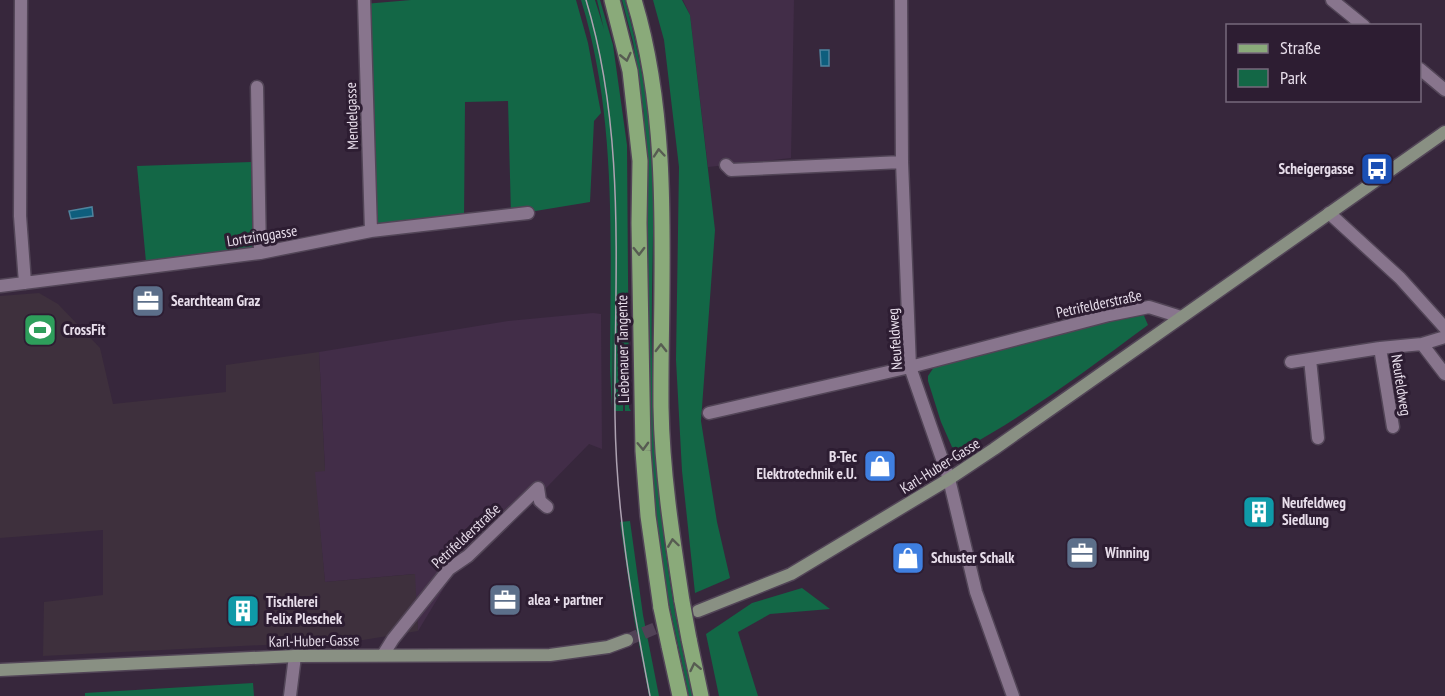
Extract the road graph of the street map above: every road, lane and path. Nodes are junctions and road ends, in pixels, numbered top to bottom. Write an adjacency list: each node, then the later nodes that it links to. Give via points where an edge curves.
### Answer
1 (21, 0): 18 (street, via 20,216)
2 (364, 0): 16 (street, Mendelgasse)
3 (612, 0): 40 (main road, Liebenauer Tangente, one-way to 40, bridge, via 630,71 639,149 643,451 648,516 661,608)
4 (634, 0): 41 (main road, one-way to 4, bridge, via 666,497 660,161 652,84)
5 (901, 0): 12 (street, Neufeldweg)
6 (1332, 0): 7 (street)
7 (1362, 24)
8 (1421, 71): 10 (street)
9 (257, 87): 17 (street)
10 (1445, 90)
11 (1445, 132): 15 (main road)
12 (902, 162): 13 (street, via 731,170); 27 (street, Neufeldweg)
13 (726, 165)
14 (528, 213): 16 (street, Lortzinggasse)
15 (1329, 213): 20 (main road); 21 (street, via 1400,278)
16 (372, 231): 17 (street, Lortzinggasse)
17 (260, 253): 18 (street, Lortzinggasse)
18 (25, 283): 19 (street, Lortzinggasse)
19 (0, 286)
20 (1181, 317): 27 (street, Petrifelderstraße, via 1149,307); 32 (main road, Karl-Huber-Gasse)
21 (1445, 328)
22 (1445, 337): 23 (street)
23 (1422, 344): 24 (street); 28 (street)
24 (1380, 348): 25 (street); 30 (street, Neufeldweg)
25 (1310, 359): 26 (street); 31 (street)
26 (1291, 362)
27 (910, 368): 29 (street, Petrifelderstraße); 32 (street, Neufeldweg)
28 (1445, 374)
29 (709, 414)
30 (1393, 427)
31 (1318, 438)
32 (949, 478): 34 (main road, Karl-Huber-Gasse, via 790,574); 42 (street, Neufeldweg, via 976,592)
33 (547, 507): 37 (street, Petrifelderstraße, via 540,501 538,488 468,556 449,569)
34 (698, 611)
35 (627, 639): 37 (main road, Karl-Huber-Gasse, via 608,647 550,655)
36 (295, 656): 37 (main road, Karl-Huber-Gasse); 38 (main road, Karl-Huber-Gasse); 39 (street)
37 (383, 656)
38 (0, 670)
39 (290, 696)
40 (680, 696)
41 (701, 696)
42 (1013, 696)

